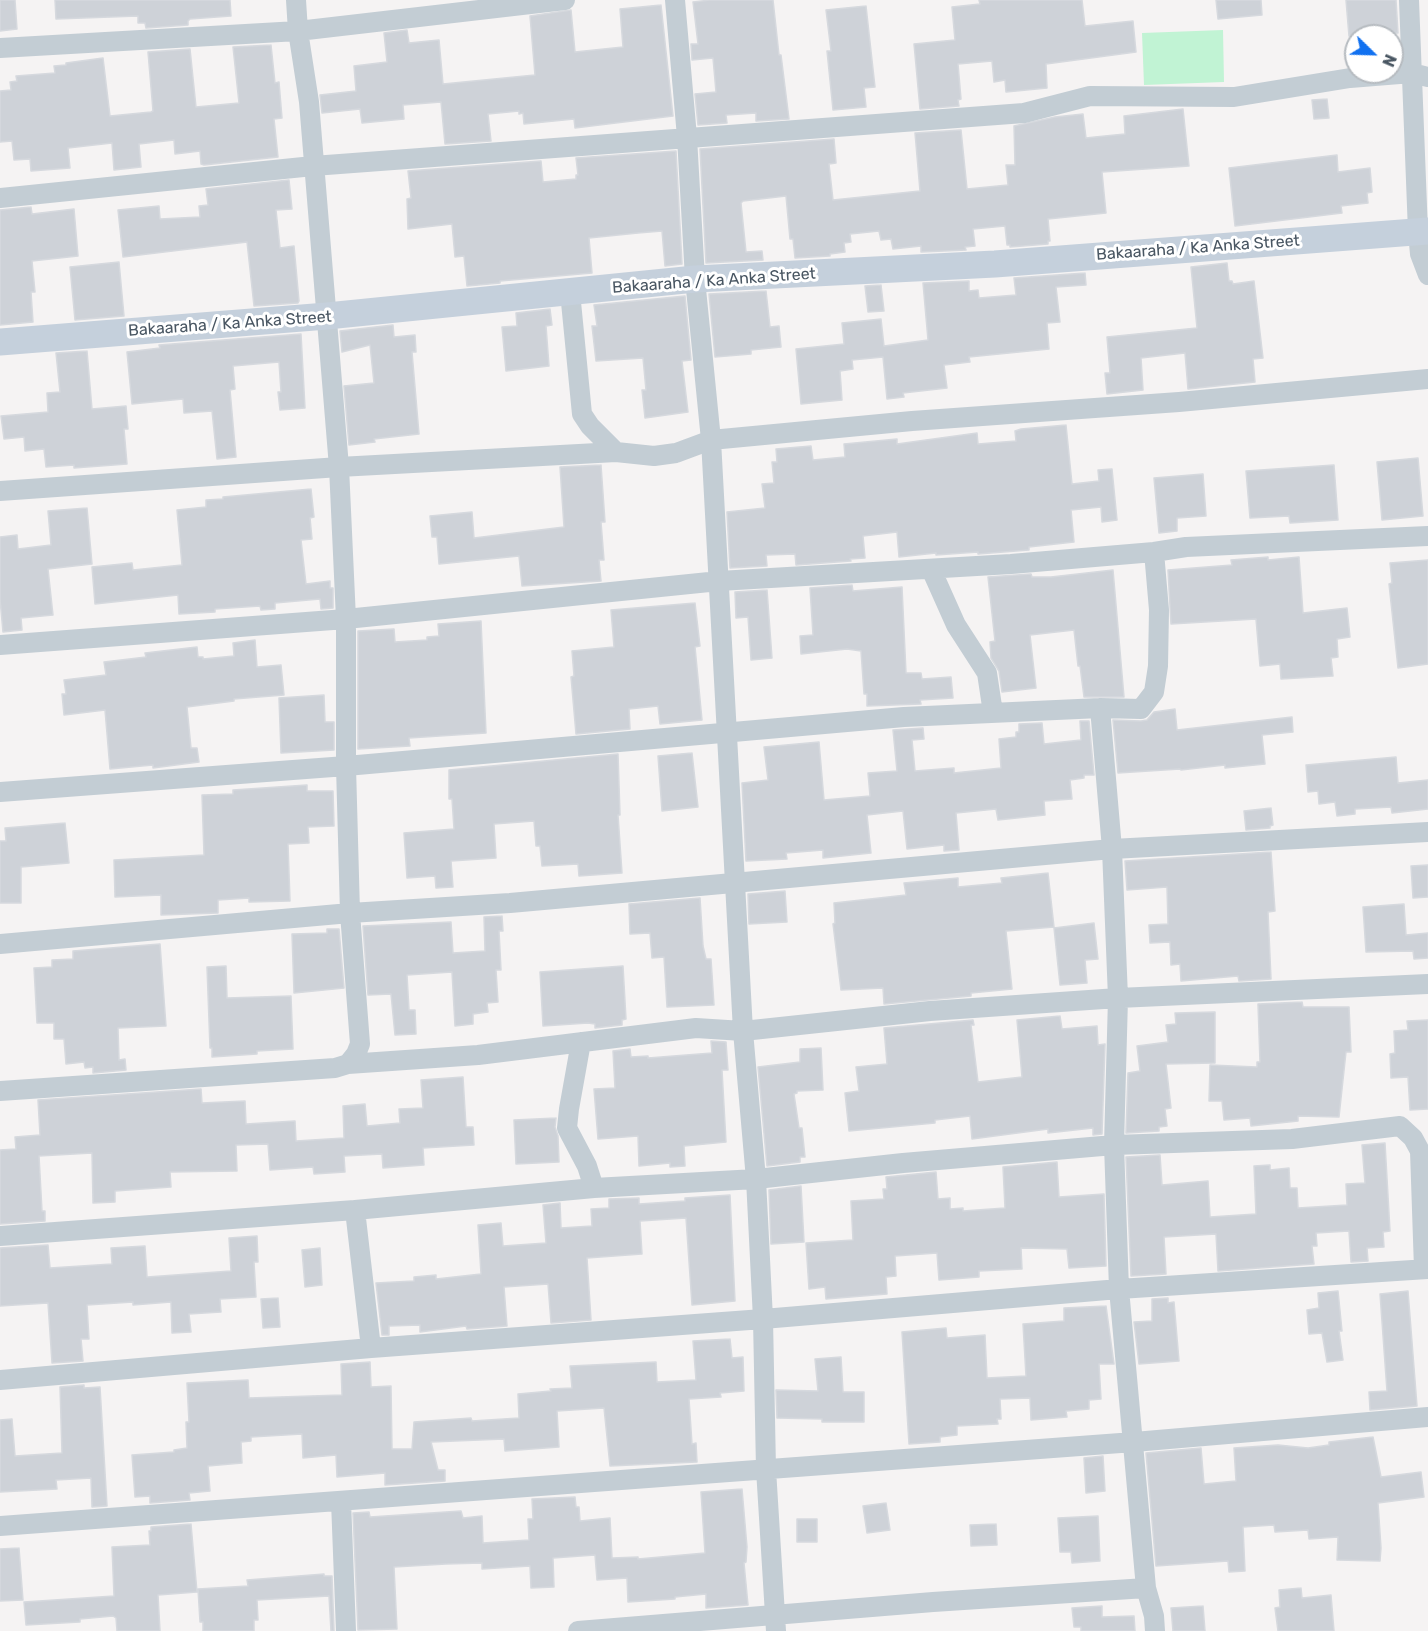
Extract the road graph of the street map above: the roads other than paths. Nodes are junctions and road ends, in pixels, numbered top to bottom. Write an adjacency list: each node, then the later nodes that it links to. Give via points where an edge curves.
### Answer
1 (296, 0): 5 (street)
2 (565, 0): 5 (street)
3 (675, 0): 8 (street)
4 (1409, 0): 7 (street)
5 (298, 31): 6 (street); 9 (street, via 309,102)
6 (0, 48)
7 (1420, 75): 8 (street, via 1350,78 1234,98 1090,96 1024,113); 11 (street)
8 (687, 137): 9 (street); 13 (street)
9 (313, 166): 10 (street); 15 (street)
10 (0, 198)
11 (1423, 232): 12 (street, via 1420,254); 13 (street, Bakaaraha / Ka Anka Street, via 995,264)
12 (1428, 275)
13 (695, 279): 14 (street, Bakaaraha / Ka Anka Street); 19 (street)
14 (570, 292): 15 (street, Bakaaraha / Ka Anka Street); 20 (street, via 582,414)
15 (327, 316): 16 (street, Bakaaraha / Ka Anka Street); 21 (street)
16 (0, 342)
17 (1428, 377): 18 (street); 19 (street, via 1179,402)
18 (1428, 388)
19 (711, 440): 20 (street, via 676,453 654,456); 26 (street)
20 (616, 452): 21 (street)
21 (339, 467): 22 (street); 27 (street)
22 (0, 491)
23 (1428, 536): 24 (street, via 1186,547)
24 (1154, 552): 25 (street); 29 (street, via 1160,610 1154,692 1141,709)
25 (931, 569): 26 (street); 30 (street, via 956,625 987,673)
26 (719, 581): 27 (street); 31 (street)
27 (346, 619): 28 (street); 32 (street)
28 (0, 645)
29 (1100, 708): 30 (street); 35 (street)
30 (993, 713): 31 (street)
31 (728, 732): 32 (street); 36 (street)
32 (346, 766): 33 (street); 37 (street)
33 (0, 792)
34 (1428, 832): 35 (street)
35 (1112, 849): 36 (street); 40 (street)
36 (736, 883): 37 (street); 41 (street)
37 (350, 913): 38 (street); 43 (street, via 360,1044)
38 (0, 944)
39 (1428, 984): 40 (street)
40 (1118, 998): 41 (street, via 930,1011); 45 (street)
41 (743, 1031): 42 (street, via 696,1028); 46 (street)
42 (581, 1042): 43 (street, via 478,1055); 47 (street, via 567,1128)
43 (348, 1064): 44 (street)
44 (0, 1091)
45 (1114, 1145): 46 (street, via 903,1162); 50 (street, via 1292,1139 1400,1126 1420,1151); 51 (street)
46 (756, 1179): 47 (street); 52 (street)
47 (594, 1188): 48 (street)
48 (355, 1210): 49 (street); 53 (street)
49 (0, 1236)
50 (1426, 1269): 51 (street)
51 (1119, 1289): 52 (street); 56 (street)
52 (763, 1319): 53 (street); 57 (street)
53 (371, 1348): 54 (street)
54 (0, 1380)
55 (1428, 1417): 56 (street)
56 (1134, 1442): 57 (street); 60 (street)
57 (766, 1469): 58 (street); 61 (street)
58 (341, 1501): 59 (street); 62 (street)
59 (0, 1526)
60 (1146, 1588): 61 (street, via 933,1602); 64 (street)
61 (776, 1624): 63 (street)
62 (346, 1631)
63 (578, 1631)
64 (1155, 1631)

